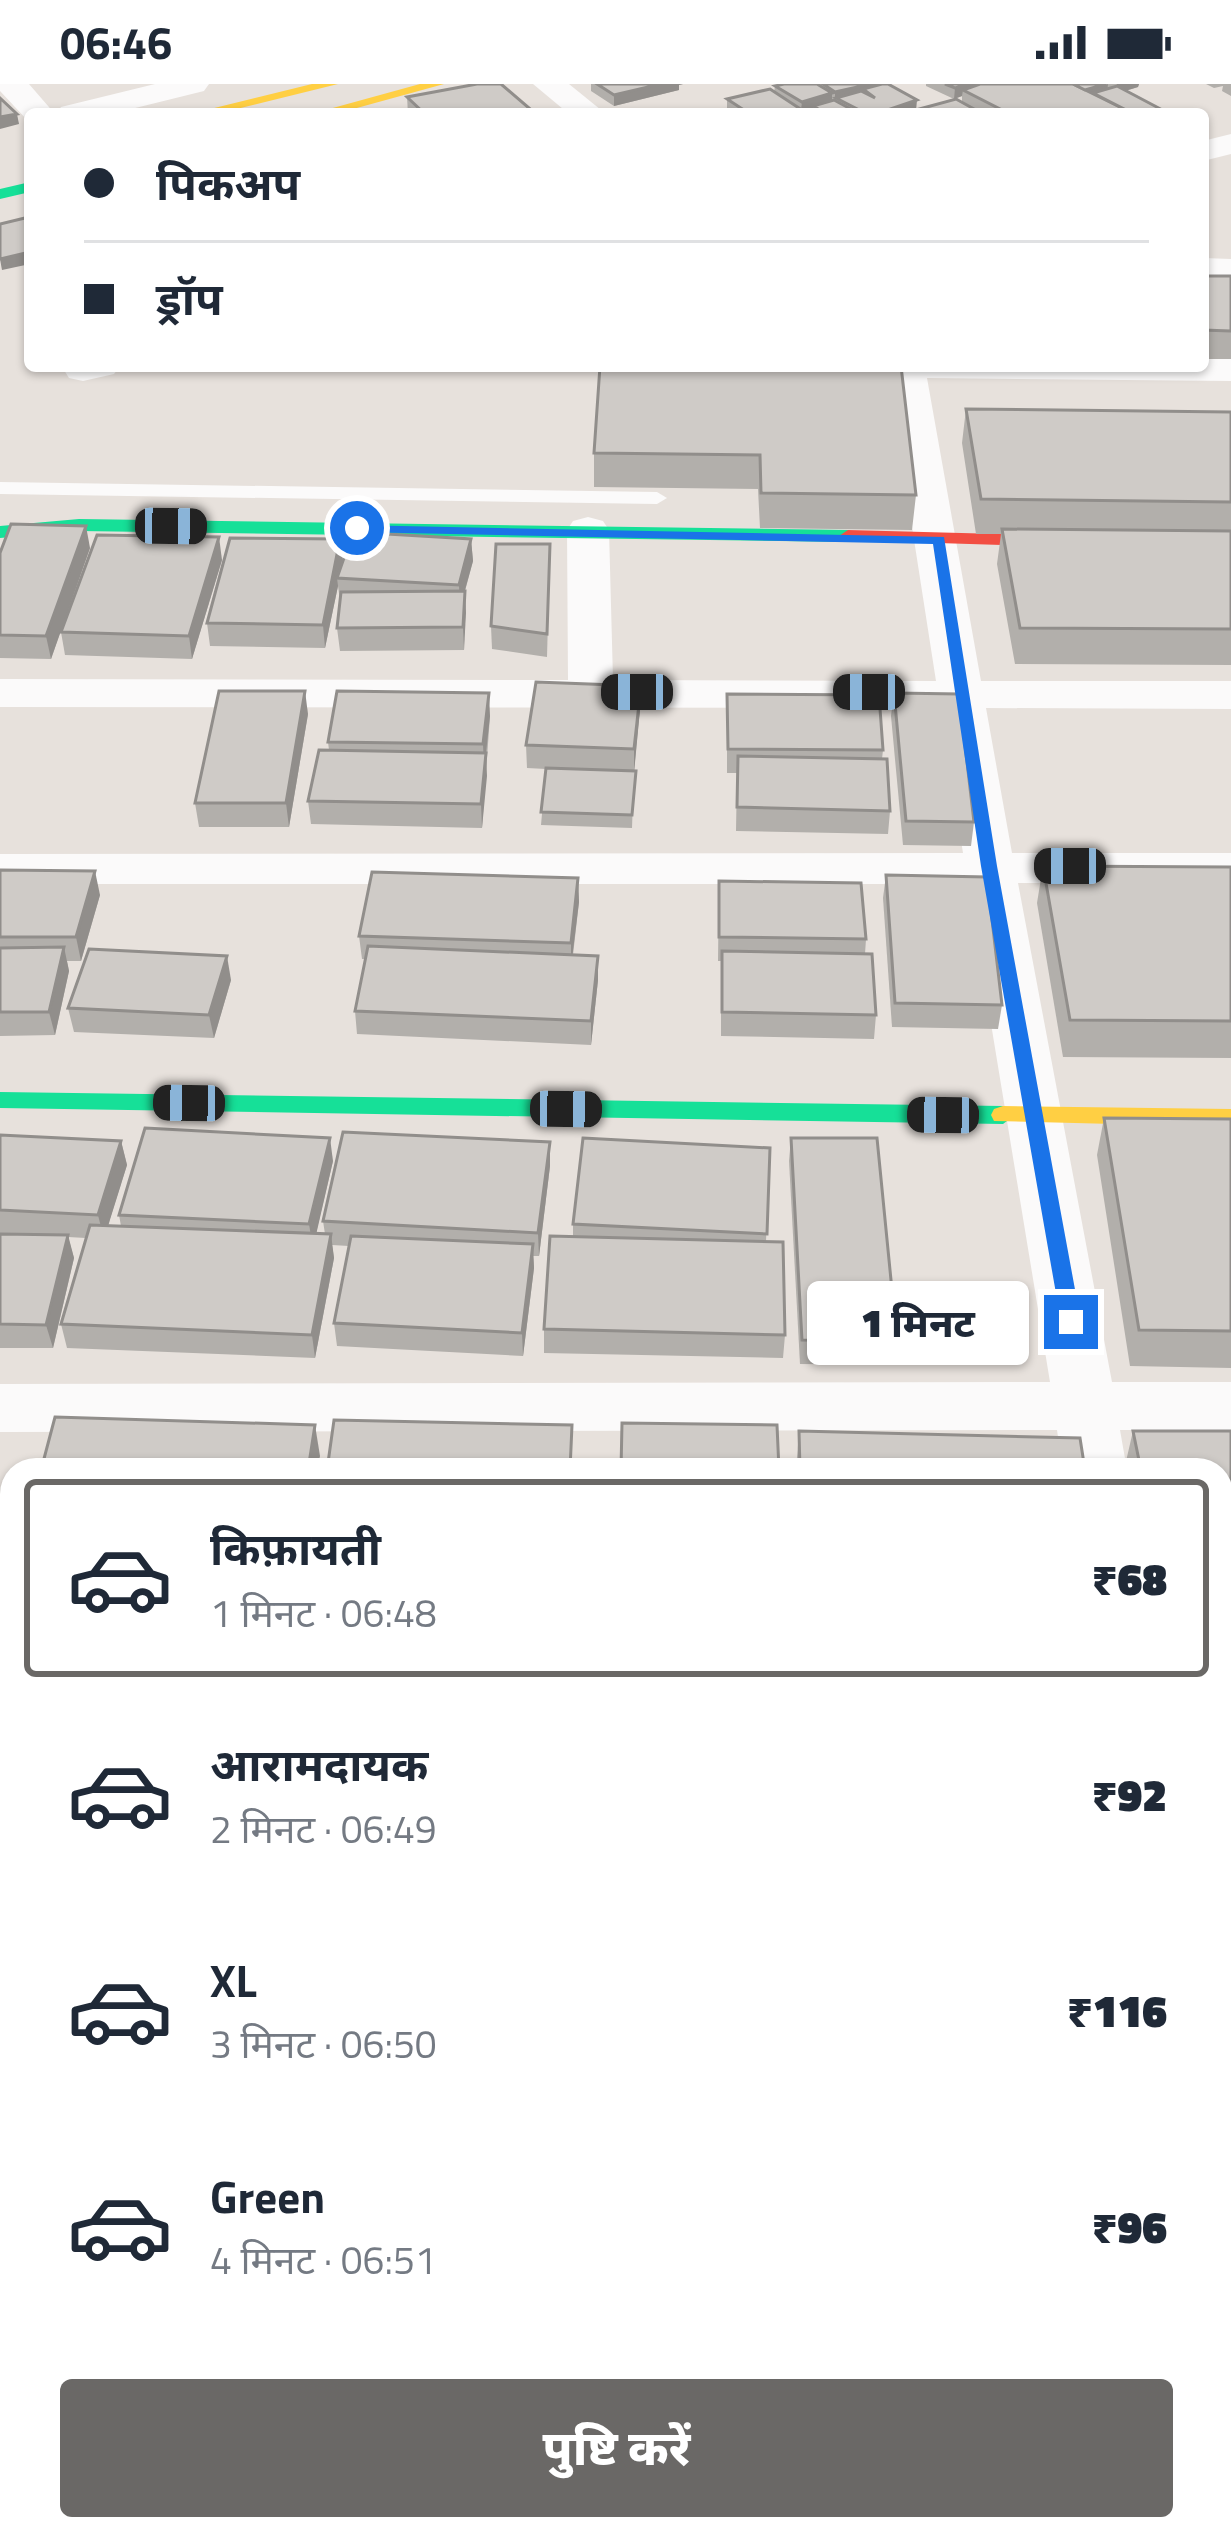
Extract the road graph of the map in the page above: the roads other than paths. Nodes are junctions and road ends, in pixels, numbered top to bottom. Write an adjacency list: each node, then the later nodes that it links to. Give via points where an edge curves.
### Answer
1 (11, 84): 10 (street)
2 (193, 84): 7 (street)
3 (331, 84): 8 (street)
4 (436, 84): 6 (street)
5 (549, 84): 9 (street)
6 (382, 107)
7 (96, 108)
8 (224, 108)
9 (582, 108)
10 (24, 113)
11 (909, 372): 16 (street, via 941,436)
12 (0, 488): 13 (lane)
13 (657, 498)
14 (588, 530): 15 (street, via 79,525); 16 (street); 18 (street)
15 (0, 532)
16 (940, 540): 17 (street); 19 (street)
17 (1231, 546)
18 (591, 692): 19 (street); 20 (street)
19 (962, 692): 21 (street); 22 (street)
20 (0, 693)
21 (1231, 695)
22 (989, 866): 23 (street); 24 (street); 26 (street)
23 (1231, 868)
24 (0, 869)
25 (0, 1100): 26 (street)
26 (1037, 1116): 27 (street); 28 (street)
27 (1231, 1118)
28 (1084, 1405): 29 (street); 30 (street); 31 (street)
29 (1231, 1406)
30 (0, 1408)
31 (1092, 1458)

